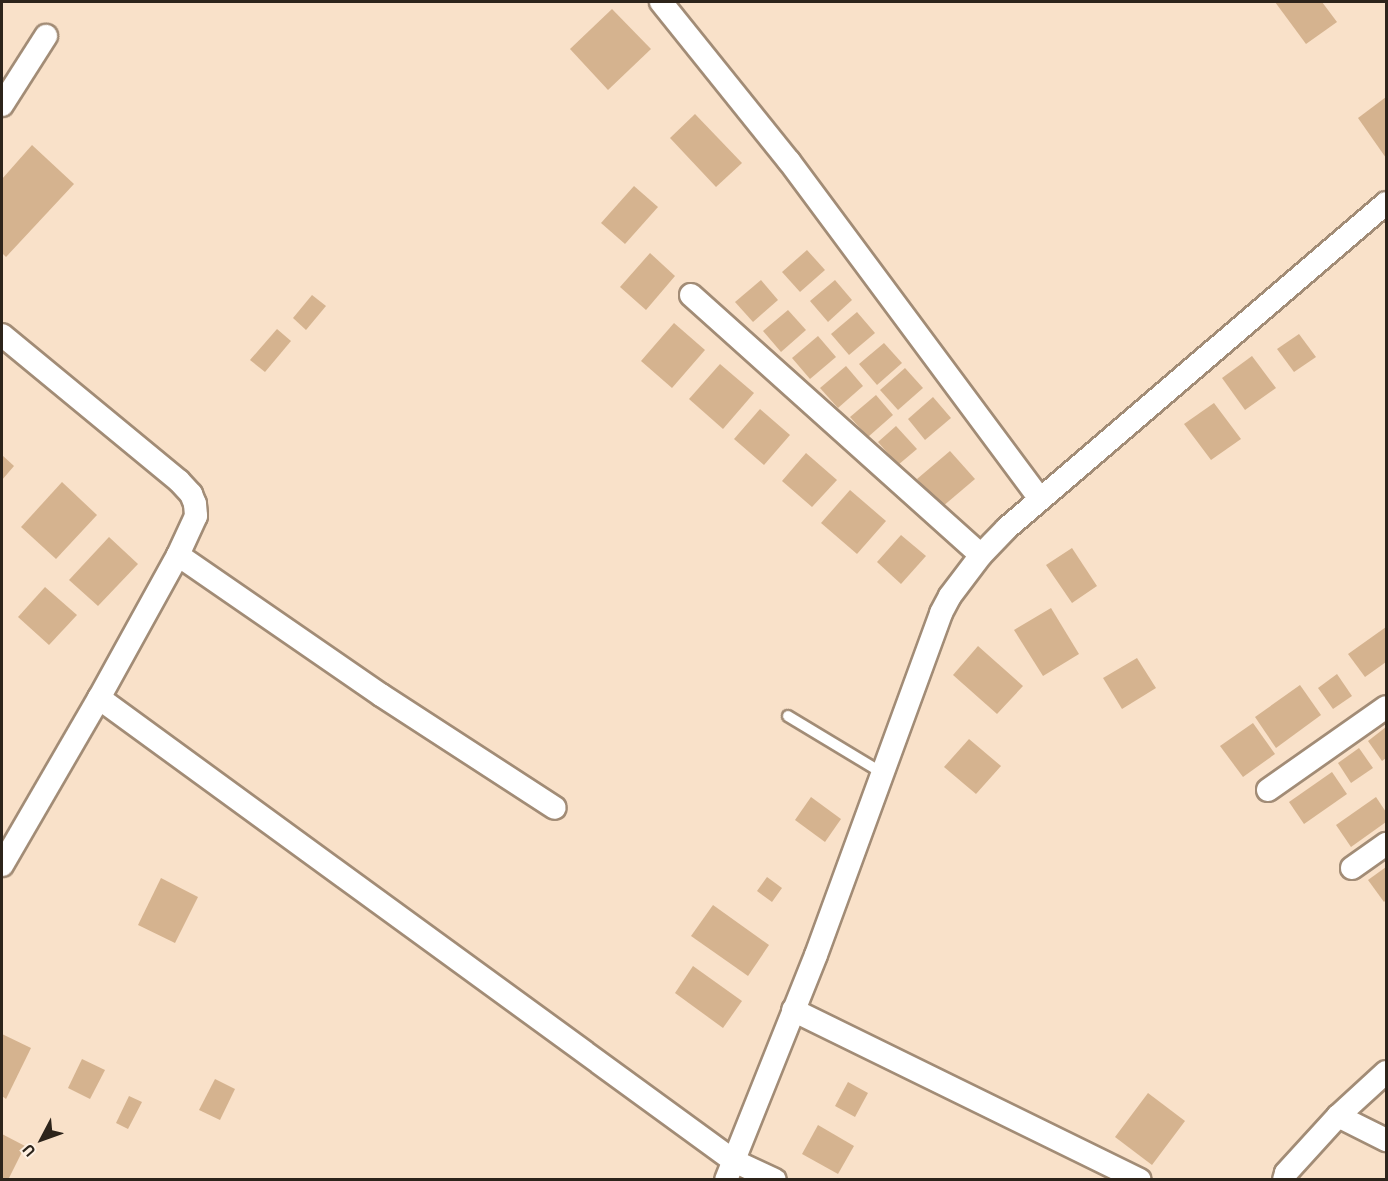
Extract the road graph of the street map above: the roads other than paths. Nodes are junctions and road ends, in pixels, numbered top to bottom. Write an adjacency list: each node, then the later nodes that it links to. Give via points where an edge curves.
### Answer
1 (661, 2): 7 (street, via 789,161)
2 (46, 36): 3 (street)
3 (2, 105)
4 (1386, 203): 7 (street)
5 (691, 294): 9 (street)
6 (2, 335): 8 (street, via 190,494 196,516)
7 (1040, 499): 9 (street)
8 (178, 555): 10 (street); 15 (street, via 381,695)
9 (981, 555): 13 (street, via 941,613)
10 (99, 698): 17 (street); 23 (street)
11 (1386, 707): 14 (street)
12 (788, 716): 13 (lane)
13 (884, 774): 19 (street)
14 (1268, 790)
15 (555, 808)
16 (1386, 844): 18 (street)
17 (2, 865)
18 (1352, 868)
19 (793, 1010): 23 (street); 25 (street)
20 (1386, 1072): 21 (street)
21 (1338, 1116): 22 (street); 26 (street)
22 (1386, 1140)
23 (730, 1170): 24 (street)
24 (775, 1179)
25 (1140, 1179)
26 (1284, 1179)

